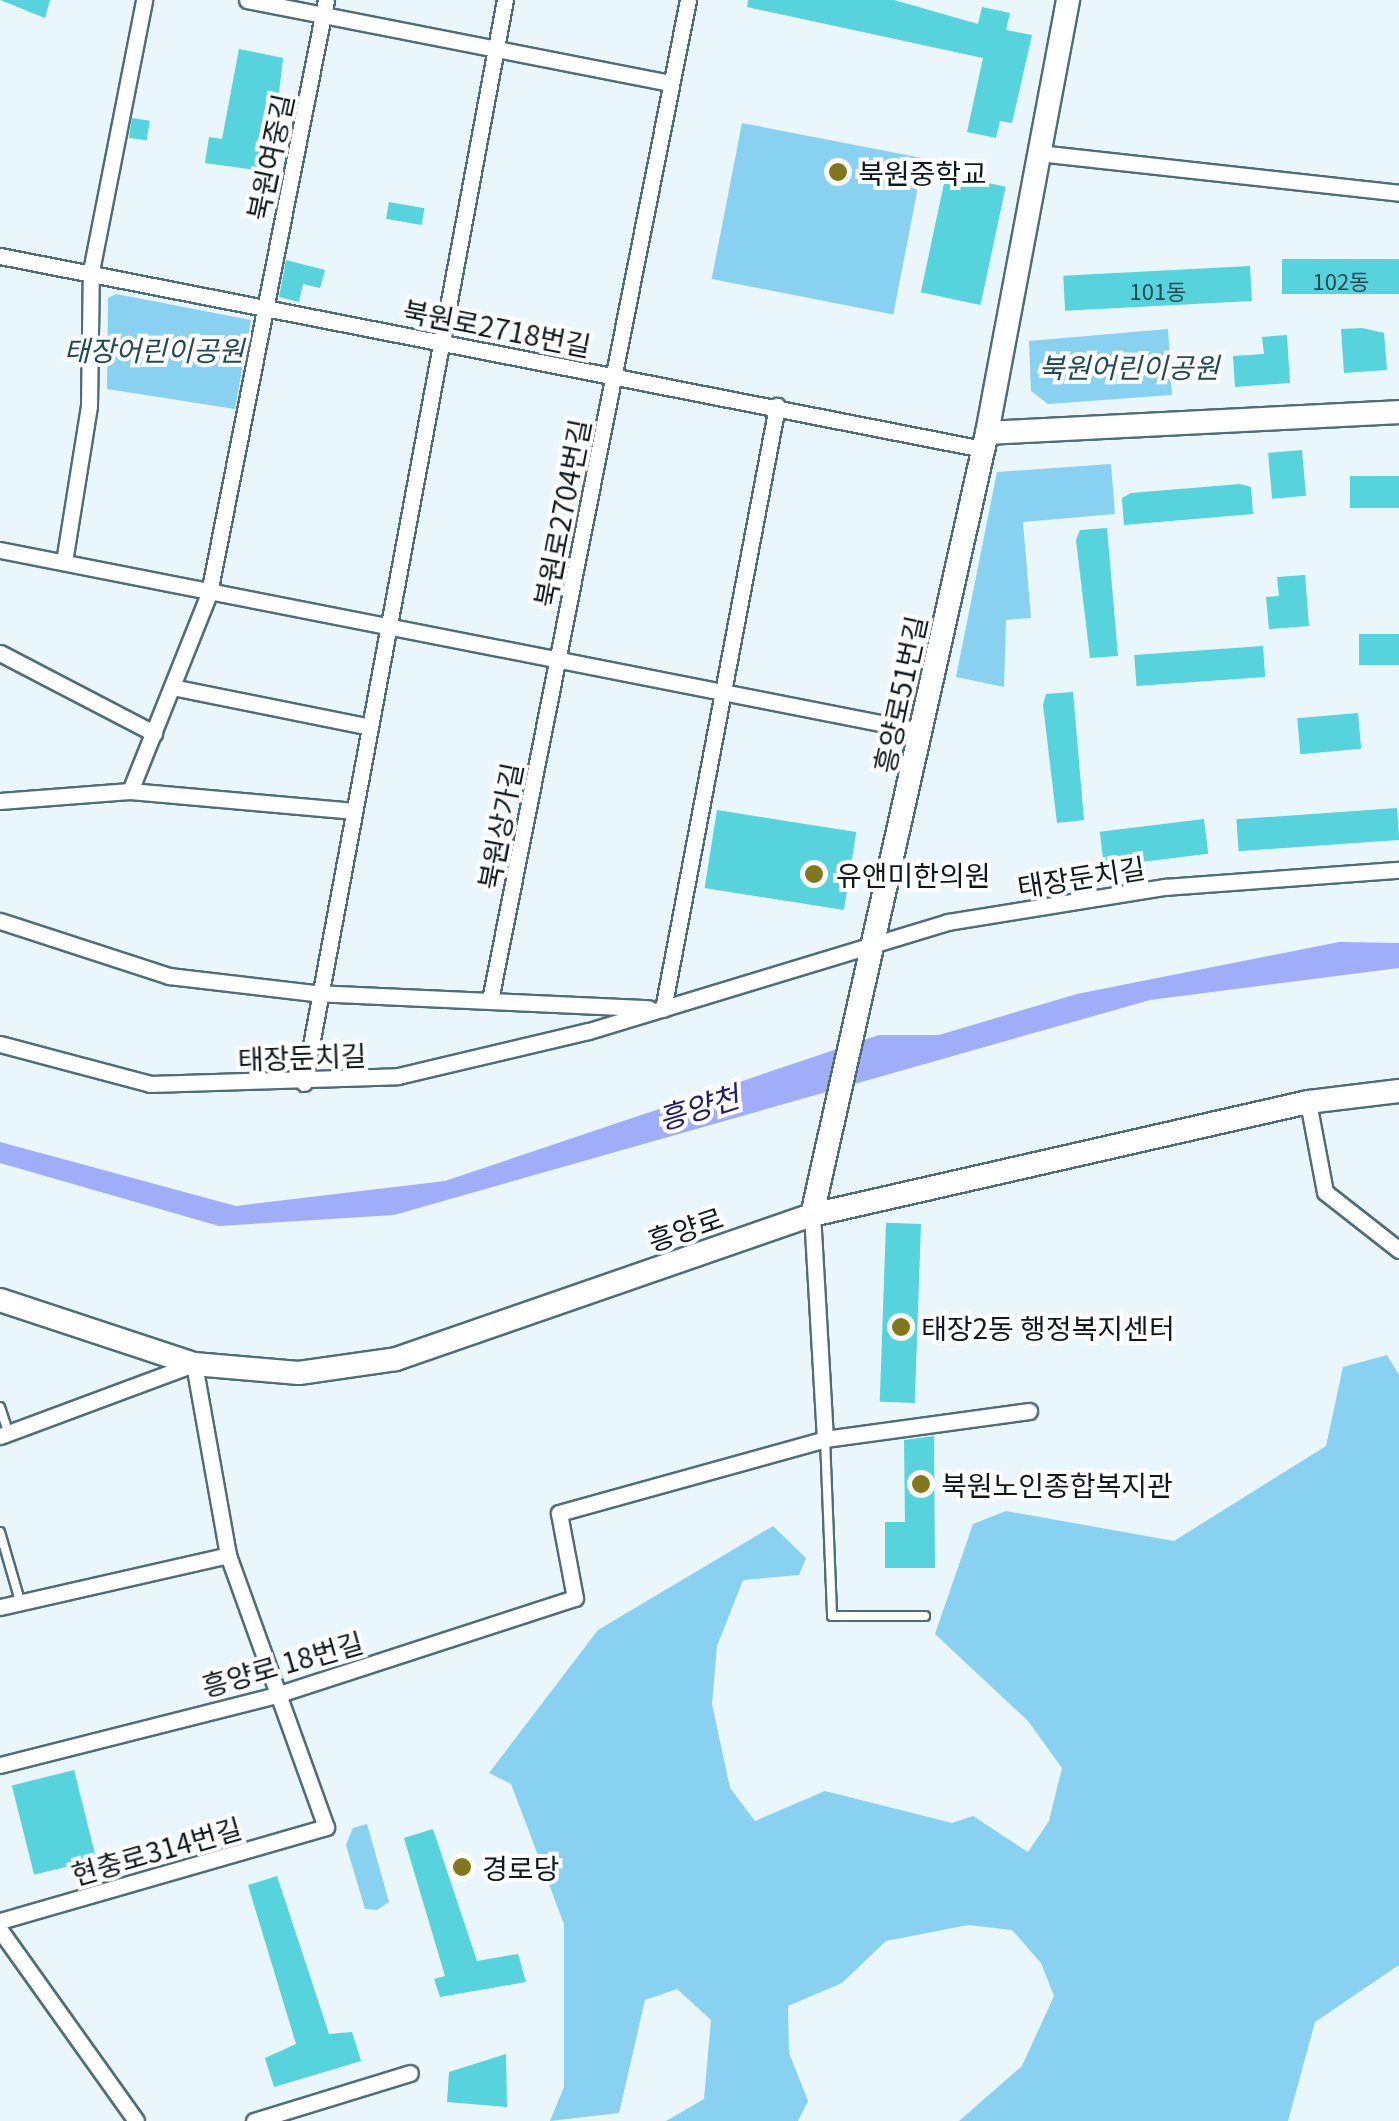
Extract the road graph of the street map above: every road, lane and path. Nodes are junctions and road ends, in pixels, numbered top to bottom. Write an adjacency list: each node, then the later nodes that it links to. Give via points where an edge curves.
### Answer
1 (144, 0): 12 (street)
2 (247, 0): 6 (street)
3 (505, 0): 7 (street)
4 (688, 0): 8 (street)
5 (1068, 0): 9 (street, 흥양로51번길)
6 (325, 8): 7 (street); 13 (street, 북원여중길)
7 (495, 49): 8 (street); 14 (street)
8 (671, 83): 15 (street)
9 (1039, 153): 10 (street); 18 (street, 흥양로51번길)
10 (1399, 193)
11 (0, 256): 12 (street, 북원로2718번길)
12 (91, 271): 13 (street, 북원로2718번길); 20 (street, via 89,406)
13 (263, 309): 14 (street, 북원로2718번길); 21 (street)
14 (441, 342): 15 (street, 북원로2718번길); 22 (street)
15 (614, 374): 16 (street, 북원로2718번길); 24 (street, 북원로2704번길)
16 (777, 406): 18 (street, 북원로2718번길); 26 (street)
17 (1399, 412): 18 (street)
18 (985, 441): 28 (street, 흥양로51번길)
19 (0, 550): 20 (street)
20 (64, 562): 21 (street)
21 (208, 593): 22 (street); 25 (street)
22 (391, 628): 24 (street); 27 (street)
23 (0, 653): 29 (street)
24 (557, 661): 26 (street); 37 (street, 북원상가길)
25 (172, 687): 27 (street); 29 (street)
26 (728, 692): 28 (street); 38 (street)
27 (370, 727): 32 (street)
28 (921, 731): 35 (street, 흥양로51번길)
29 (154, 733): 30 (street)
30 (130, 790): 31 (street); 32 (street)
31 (0, 802)
32 (352, 811): 36 (street)
33 (1399, 870): 35 (street, 태장둔치길, via 1165,887 948,922)
34 (0, 921): 36 (street, via 169,976)
35 (871, 958): 38 (street, 태장둔치길); 43 (street, 흥양로51번길)
36 (314, 993): 37 (street); 40 (street)
37 (490, 1000): 38 (street)
38 (664, 1009): 40 (street, 태장둔치길, via 398,1076)
39 (0, 1044): 40 (street, 태장둔치길, via 150,1084)
40 (304, 1084)
41 (1399, 1091): 42 (street, 흥양로)
42 (1308, 1102): 43 (street, 흥양로); 44 (street, via 1326,1192)
43 (812, 1215): 46 (street, 흥양로, via 396,1359 298,1373); 50 (street)
44 (1399, 1250)
45 (0, 1300): 46 (street, 흥양로)
46 (194, 1364): 49 (street); 52 (street)
47 (0, 1407): 49 (lane)
48 (1029, 1411): 50 (street)
49 (4, 1434)
50 (825, 1439): 55 (lane, via 832,1616); 56 (street, 흥양로 18번길, via 559,1513 575,1598)
51 (0, 1532): 53 (lane)
52 (228, 1555): 53 (street); 56 (street)
53 (20, 1601): 54 (street)
54 (0, 1607)
55 (925, 1616)
56 (276, 1695): 57 (street, 흥양로 18번길); 58 (street, 현충로314번길, via 326,1827)
57 (0, 1765)
58 (0, 1921)
59 (0, 1930): 61 (street)
60 (410, 2072): 62 (street)
61 (136, 2121)
62 (254, 2121)

